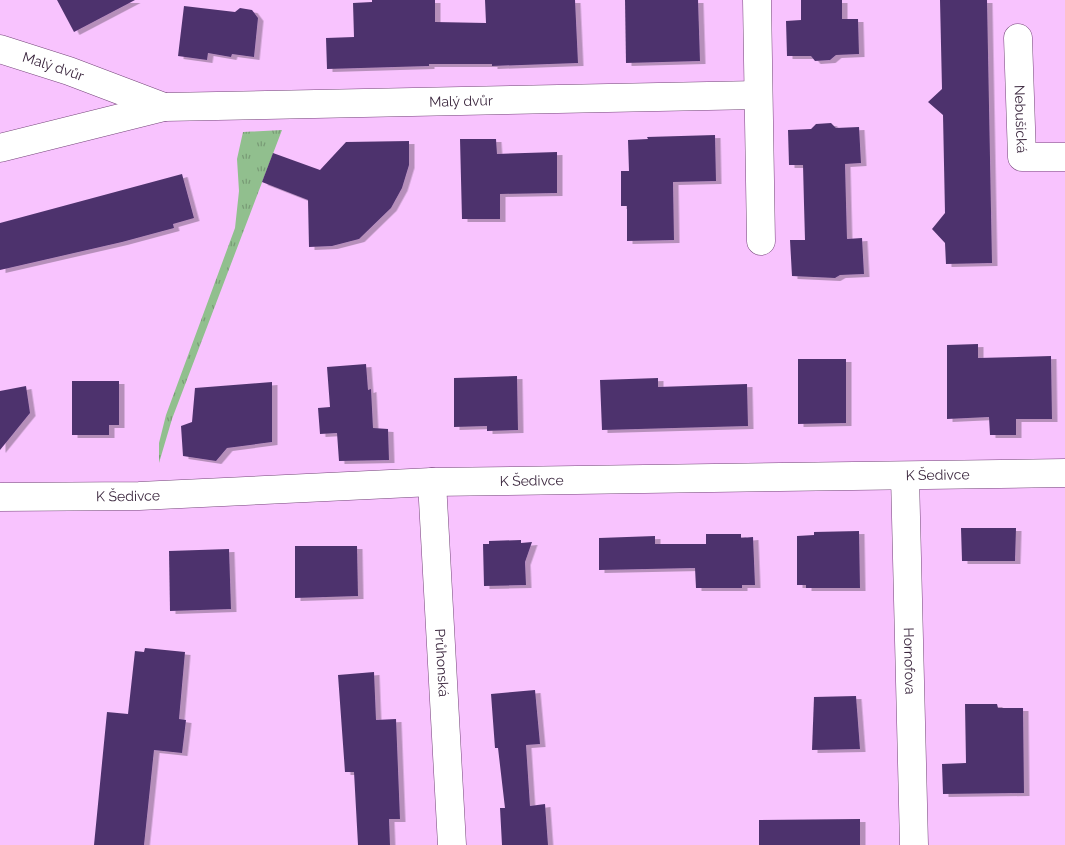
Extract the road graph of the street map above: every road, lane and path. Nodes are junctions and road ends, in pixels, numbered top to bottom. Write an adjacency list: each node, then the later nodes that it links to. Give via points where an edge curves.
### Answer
1 (757, 0): 4 (street)
2 (1018, 38): 7 (street, Nebušická, via 1022,157)
3 (0, 50): 5 (street, Malý dvůr, via 69,71)
4 (758, 95): 5 (street, Malý dvůr); 8 (street)
5 (164, 107): 6 (street, Malý dvůr)
6 (0, 148)
7 (1065, 157)
8 (761, 241)
9 (1065, 473): 10 (street, K Šedivce)
10 (905, 476): 11 (street, K Šedivce); 14 (street, Hornofova)
11 (432, 482): 12 (street, K Šedivce, via 139,496); 13 (street, Průhonská)
12 (0, 497)
13 (452, 845)
14 (914, 845)

